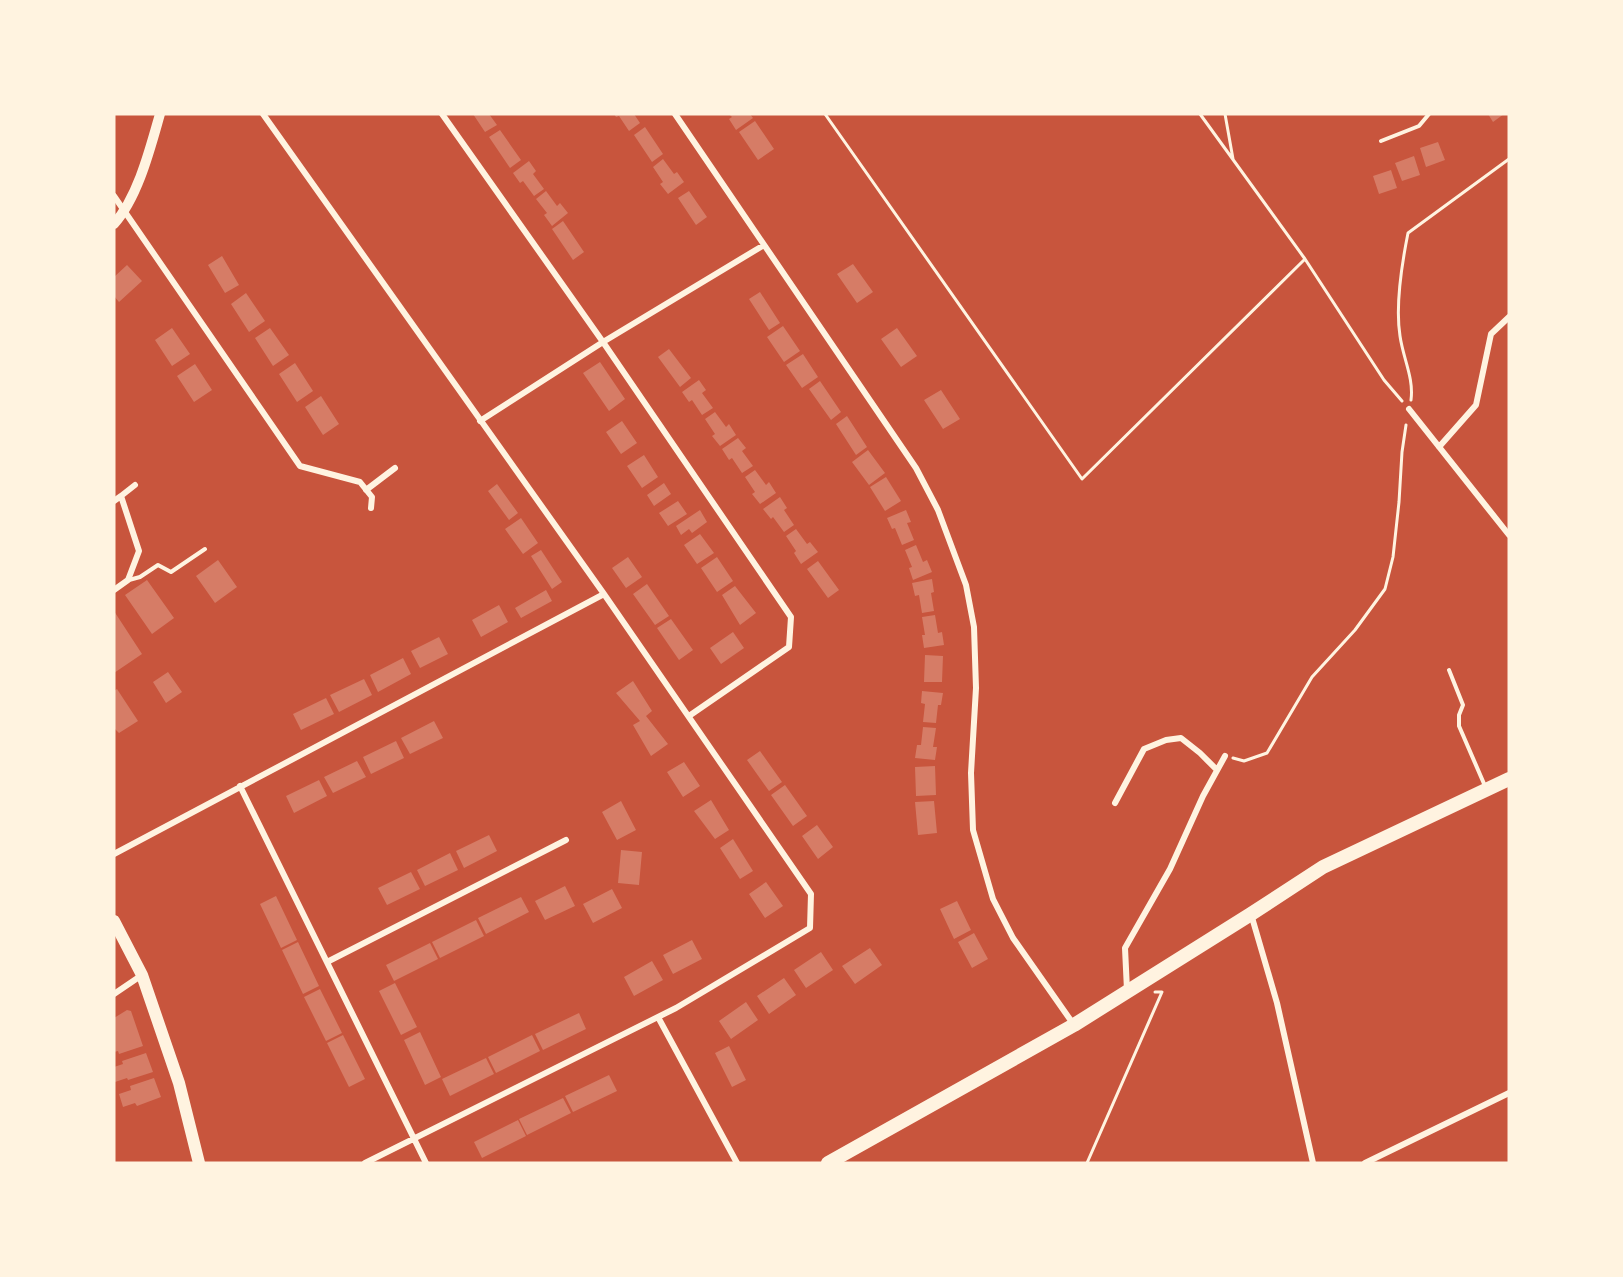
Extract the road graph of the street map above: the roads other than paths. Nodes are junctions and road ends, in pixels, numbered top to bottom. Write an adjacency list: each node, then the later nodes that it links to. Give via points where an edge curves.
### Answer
1 (160, 114): 8 (street)
2 (263, 114): 14 (street)
3 (442, 114): 12 (street)
4 (675, 114): 10 (street)
5 (1429, 114): 6 (lane, via 1419,126)
6 (1381, 141)
7 (114, 196): 8 (street)
8 (125, 211): 9 (street); 18 (street, via 300,466 360,482)
9 (114, 224)
10 (764, 244): 12 (street); 46 (street, via 916,468 938,510 966,585 974,627 973,830 993,900 1013,938)
11 (1509, 317): 15 (street, via 1491,334 1476,405)
12 (603, 342): 14 (street); 30 (street, via 791,616 789,647)
13 (1409, 409): 15 (street)
14 (480, 421): 28 (street)
15 (1439, 447): 23 (street)
16 (395, 468): 18 (street)
17 (135, 485): 19 (street)
18 (366, 490): 21 (street, via 372,497)
19 (121, 496): 20 (street); 26 (street, via 139,551)
20 (114, 501)
21 (370, 508)
22 (1509, 519): 23 (street)
23 (1501, 525): 24 (street)
24 (1509, 535)
25 (205, 549): 26 (lane, via 171,572 158,565)
26 (128, 580): 27 (street)
27 (114, 590)
28 (604, 594): 30 (street); 34 (street)
29 (1449, 670): 35 (lane, via 1463,705 1459,726)
30 (689, 716): 45 (street, via 811,894 810,928)
31 (1225, 756): 32 (street)
32 (1217, 770): 36 (street, via 1181,738 1166,740 1144,750); 43 (street, via 1170,868 1125,948)
33 (1509, 779): 35 (main road)
34 (240, 786): 38 (street); 41 (street)
35 (1487, 790): 39 (main road, via 1323,867)
36 (1115, 803)
37 (566, 840): 41 (street)
38 (114, 854)
39 (1251, 914): 43 (main road); 54 (street, via 1277,1003)
40 (114, 921): 42 (main road)
41 (327, 962): 48 (street)
42 (142, 975): 44 (street); 49 (main road, via 178,1083)
43 (1127, 991): 46 (main road)
44 (114, 994)
45 (658, 1017): 48 (street); 52 (street)
46 (1074, 1025): 53 (main road)
47 (1509, 1093): 55 (street)
48 (414, 1138): 50 (street); 51 (street)
49 (199, 1163)
50 (365, 1163)
51 (426, 1163)
52 (737, 1163)
53 (828, 1163)
54 (1313, 1163)
55 (1365, 1163)

